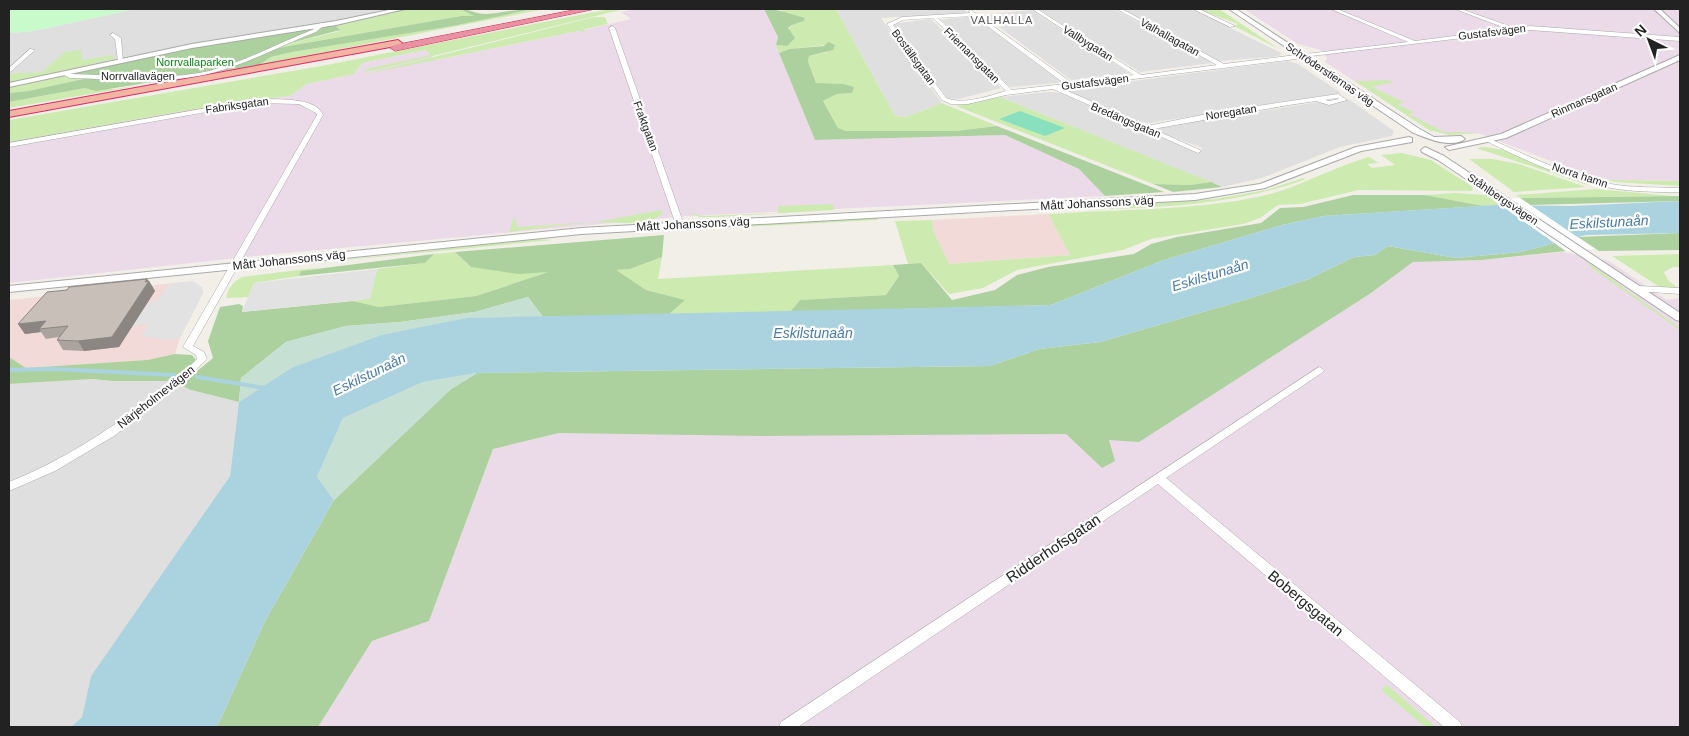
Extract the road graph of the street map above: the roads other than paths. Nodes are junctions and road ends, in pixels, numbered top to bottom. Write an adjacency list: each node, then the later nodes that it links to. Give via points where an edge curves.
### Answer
1 (402, 9): 15 (street, Norrvallavägen)
2 (564, 9): 23 (highway)
3 (591, 9): 23 (highway)
4 (968, 9): 13 (street)
5 (1034, 9): 32 (street, Vallbygatan)
6 (1119, 9): 29 (street, Valhallagatan)
7 (1195, 9): 16 (street)
8 (1222, 9): 26 (street, Schröderstiernas väg)
9 (1232, 9): 25 (street, Schröderstiernas väg)
10 (1332, 9): 22 (street)
11 (1456, 9): 18 (street)
12 (1657, 9): 19 (street)
13 (975, 14): 14 (street); 34 (street)
14 (934, 17): 36 (street, Friemansgatan); 38 (street, Boställsgatan, via 896,20 890,24 944,99)
15 (321, 25): 28 (street, Norrvallavägen); 31 (street, Norrvallavägen, via 314,31 204,73 156,77)
16 (1232, 26)
17 (612, 28): 51 (street, Fraktgatan)
18 (1514, 30): 21 (street, Gustafsvägen, via 1536,28); 22 (street, Gustafsvägen)
19 (1680, 32)
20 (113, 35): 28 (street, via 120,44)
21 (1680, 39)
22 (1415, 42): 25 (street, Gustafsvägen)
23 (396, 45): 39 (highway)
24 (32, 50): 30 (street)
25 (1306, 56): 26 (street); 41 (street, Schröderstiernas väg, via 1415,130)
26 (1296, 57): 29 (street, Gustafsvägen); 42 (street, Schröderstiernas väg, via 1404,130)
27 (1680, 57): 43 (street, Rinmansgatan, via 1503,136)
28 (121, 61): 31 (street, Norrvallavägen)
29 (1222, 66): 32 (street, Gustafsvägen)
30 (9, 71)
31 (65, 74): 33 (street, Norrvallavägen)
32 (1141, 76): 34 (street, Gustafsvägen)
33 (9, 85)
34 (1071, 86): 35 (street, Gustafsvägen)
35 (1054, 88): 36 (street, Gustafsvägen); 40 (street, Bredängsgatan)
36 (1010, 92): 38 (street, Gustafsvägen)
37 (1317, 99): 40 (street, Noregatan)
38 (955, 103)
39 (9, 115)
40 (1146, 128): 48 (street, Bredängsgatan)
41 (1433, 138): 42 (street, Rinmansgatan); 43 (street, Rinmansgatan); 46 (street, Schröderstiernas väg)
42 (1409, 139): 45 (street, Mått Johanssons väg); 47 (street, Schröderstiernas väg, via 1410,144)
43 (1486, 139): 46 (street, Rinmansgatan); 49 (street, Norra hamn, via 1599,183)
44 (9, 145): 52 (street, Fabriksgatan, via 257,101 290,101 311,106 318,112 318,120)
45 (1371, 147): 47 (street, Mått Johanssons väg); 51 (street, Mått Johanssons väg, via 1262,186 1195,197)
46 (1449, 148): 47 (street, Rinmansgatan, via 1437,152); 50 (street, Ståhlbergsvägen, via 1456,158)
47 (1420, 149): 50 (street, Ståhlbergsvägen, via 1442,158)
48 (1198, 151)
49 (1680, 190)
50 (1508, 199): 54 (street, Ståhlbergsvägen)
51 (680, 225): 52 (street, Mått Johanssons väg, via 572,232)
52 (234, 265): 53 (street, Mått Johanssons väg); 59 (street, Närjeholmevägen, via 188,347 201,354 202,359 193,370 142,410 57,467)
53 (9, 289)
54 (1638, 289): 55 (street); 56 (street, Ståhlbergsvägen)
55 (1680, 291)
56 (1680, 318)
57 (1319, 370): 58 (street, Ridderhofsgatan)
58 (1158, 478): 60 (street, Ridderhofsgatan); 61 (street, Bobergsgatan)
59 (9, 487)
60 (786, 727)
61 (1455, 727)

